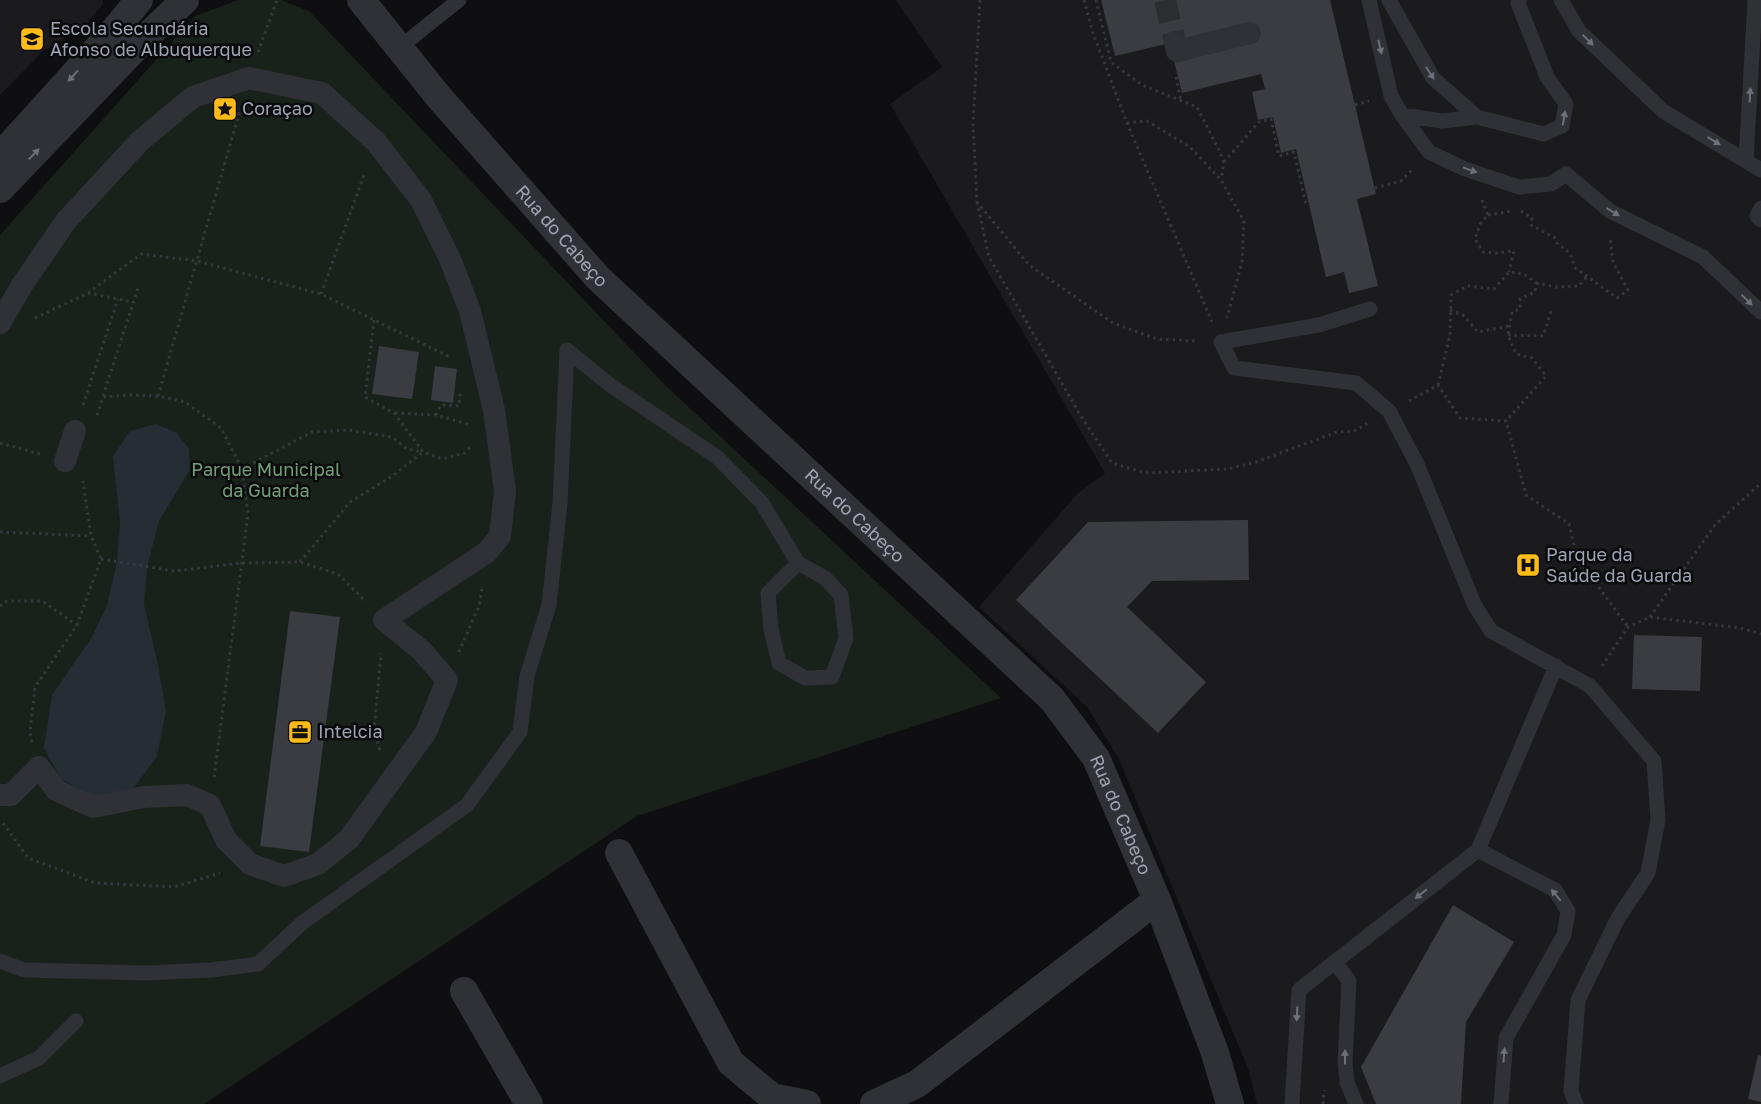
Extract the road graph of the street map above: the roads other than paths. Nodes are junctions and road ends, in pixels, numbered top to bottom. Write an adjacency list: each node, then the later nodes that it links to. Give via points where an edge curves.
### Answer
1 (185, 0): 18 (street, one-way to 1)
2 (361, 0): 12 (street, Rua do Cabeço)
3 (459, 0): 12 (lane)
4 (1369, 0): 13 (lane, one-way to 13, via 1391,96)
5 (1389, 0): 14 (lane, one-way to 14, via 1432,78)
6 (1519, 0): 14 (lane, one-way to 6, via 1544,134 1562,126 1566,104 1547,77)
7 (1561, 0): 16 (lane, one-way to 16, via 1578,31 1663,112)
8 (1755, 0): 16 (lane, one-way to 8)
9 (138, 1): 15 (street, one-way to 15)
10 (1250, 34): 11 (street, via 1177,51)
11 (1175, 42)
12 (399, 48): 31 (street, Rua do Cabeço, via 598,278 1052,699 1096,758)
13 (1402, 115): 14 (lane, via 1442,121); 22 (lane, one-way to 22, via 1429,152 1465,169 1519,188 1551,184 1566,174 1610,211 1703,257)
14 (1477, 117)
15 (0, 156)
16 (1746, 161): 17 (lane)
17 (1761, 170)
18 (0, 189)
19 (1761, 208): 20 (lane, via 1757,216)
20 (1761, 220)
21 (1370, 309): 27 (lane, via 1319,325 1221,342 1234,368 1356,383 1389,412 1418,464 1475,606 1491,631)
22 (1761, 312)
23 (0, 323): 28 (street, via 66,221 140,141 193,98 249,78 322,93 376,142 421,200 450,259 470,311 494,410 505,491 500,536 486,552 384,620 422,650 447,680 426,732 349,839 318,864 284,876 250,864 226,840 210,805 187,795 144,796 93,807 56,790 39,767 11,795)
24 (85, 427): 25 (street)
25 (64, 463)
26 (798, 563): 26 (lane, via 825,578 841,595 846,638 832,677 805,678 779,663 771,629 768,593); 32 (lane, via 762,503 717,457 610,385 567,350 560,503 549,605 527,676 520,732 467,805 302,923 258,964 146,973 24,970)
27 (1556, 666): 29 (lane); 44 (lane, via 1590,686 1654,761 1658,820 1648,873 1618,918 1578,1000 1571,1091)
28 (0, 795)
29 (1478, 850): 33 (lane, one-way to 33); 43 (lane, one-way to 29, via 1506,1038 1564,935 1568,911 1555,890)
30 (619, 853): 38 (street, via 731,1063 772,1096)
31 (1156, 900): 39 (street, via 917,1084); 40 (street, Rua do Cabeço, via 1215,1053)
32 (0, 961)
33 (1335, 962): 41 (lane, one-way to 41, via 1298,990); 42 (lane, one-way to 33, via 1347,1082 1345,1062 1349,981)
34 (464, 991): 37 (street)
35 (76, 1021): 36 (lane, via 39,1058)
36 (0, 1076)
37 (529, 1104)
38 (807, 1104)
39 (874, 1104)
40 (1230, 1104)
41 (1292, 1104)
42 (1356, 1104)
43 (1501, 1104)
44 (1576, 1104)

